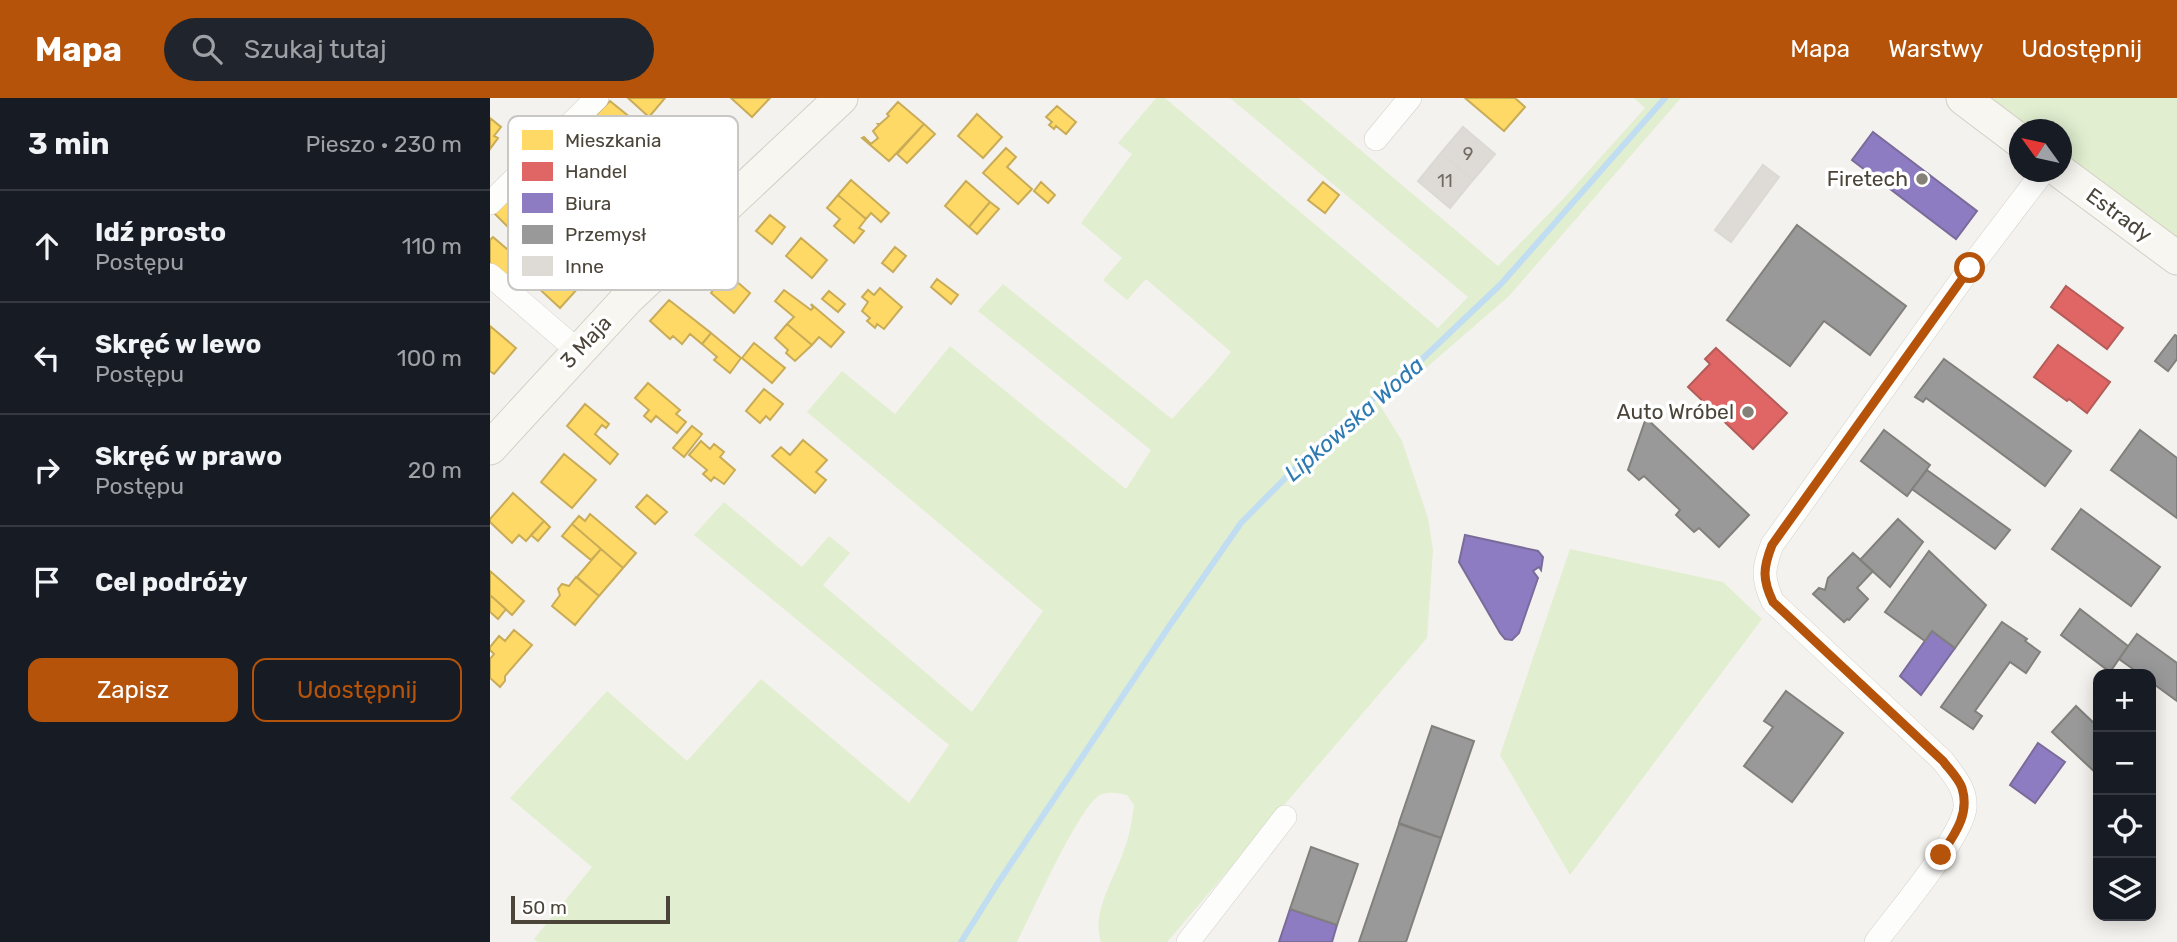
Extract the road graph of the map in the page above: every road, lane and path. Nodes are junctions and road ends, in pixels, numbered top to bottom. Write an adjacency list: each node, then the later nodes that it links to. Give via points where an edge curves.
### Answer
1 (597, 98): 5 (street)
2 (841, 98): 11 (main road, 3 Maja)
3 (1410, 98): 7 (street)
4 (1963, 98): 6 (main road)
5 (579, 116)
6 (2009, 133)
7 (1376, 139)
8 (2072, 180): 13 (main road, Estrady)
9 (2035, 182): 20 (street, via 1772,545 1765,563 1766,588 1773,602 1943,761 1961,786 1965,808 1959,828)
10 (508, 185): 12 (street)
11 (738, 194)
12 (490, 203)
13 (2177, 258)
14 (490, 275): 16 (street)
15 (636, 290): 16 (main road, 3 Maja)
16 (578, 351): 17 (main road, 3 Maja)
17 (490, 448)
18 (1285, 817): 19 (street)
19 (1188, 942)
20 (1876, 942)

